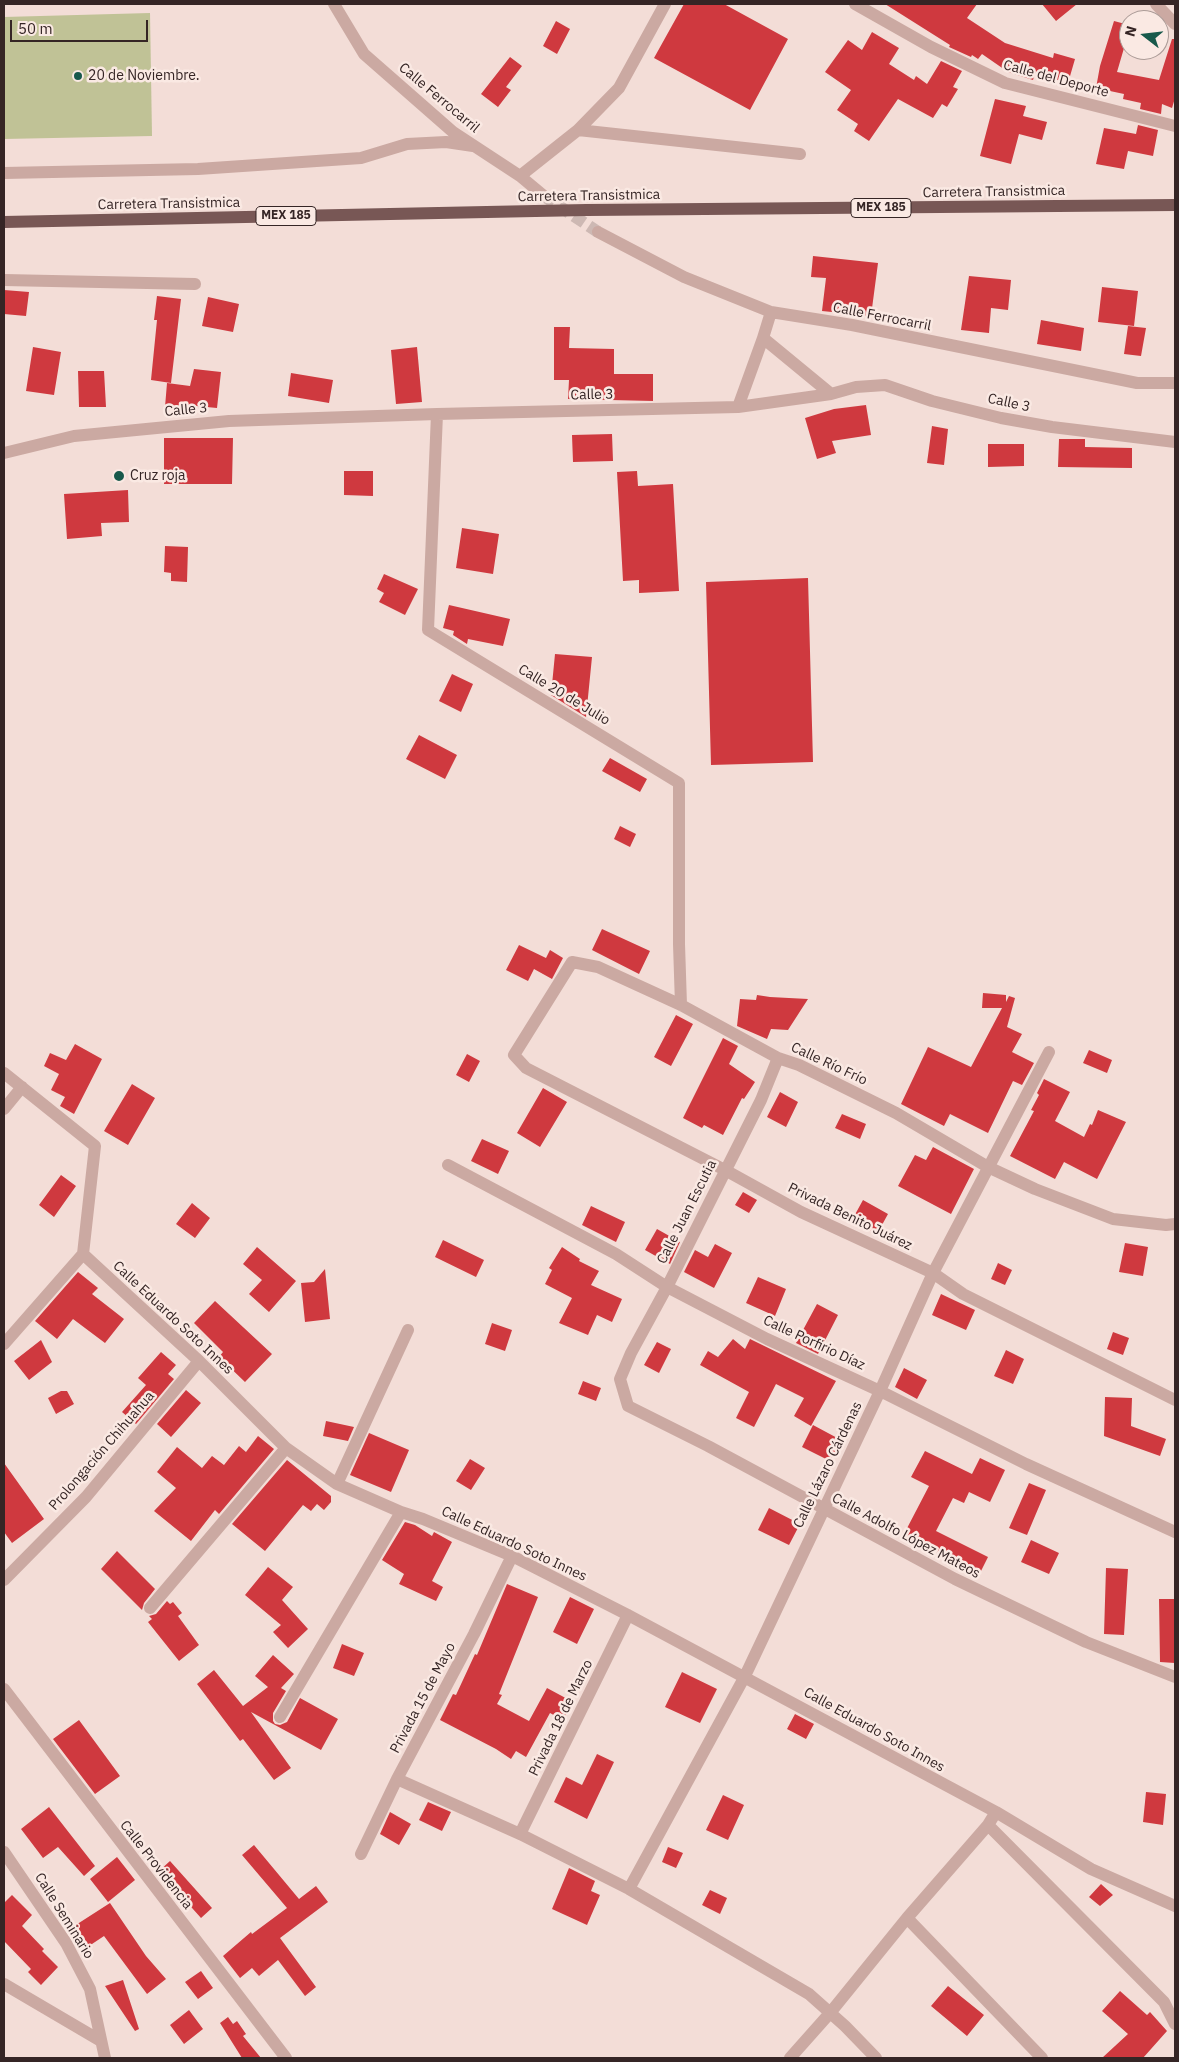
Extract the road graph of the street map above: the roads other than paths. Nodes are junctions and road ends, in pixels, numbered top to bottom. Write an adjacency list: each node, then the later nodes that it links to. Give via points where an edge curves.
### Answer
1 (334, 4): 8 (street, Calle Ferrocarril, via 364,54)
2 (665, 4): 7 (street, via 619,88)
3 (855, 4): 6 (street, Calle del Deporte, via 931,47 1005,83)
4 (1156, 4): 5 (street)
5 (1175, 24)
6 (1175, 126)
7 (578, 130): 9 (street); 11 (street)
8 (473, 146): 10 (street, via 446,142 407,144 360,158 198,170); 11 (street, Calle Ferrocarril)
9 (800, 154)
10 (4, 173)
11 (520, 176): 12 (street, Calle Ferrocarril)
12 (544, 196)
13 (1175, 205): 14 (main road, Carretera Transistmica / MEX 185, bridge, via 587,210)
14 (4, 222)
15 (598, 232): 18 (street, Calle Ferrocarril, via 684,277)
16 (4, 280): 17 (street)
17 (195, 284)
18 (771, 312): 19 (street); 20 (street, Calle Ferrocarril, via 852,325 1137,383)
19 (764, 338): 21 (street); 22 (street)
20 (1175, 383)
21 (831, 394): 22 (street, Calle 3); 24 (street, Calle 3, via 856,387 885,385 932,401 1001,418)
22 (738, 407): 23 (street, Calle 3)
23 (437, 414): 25 (street, Calle 3, via 230,421 74,436); 26 (street, Calle 20 de Julio, via 428,630 679,782)
24 (1175, 442)
25 (4, 453)
26 (681, 1005): 28 (street, Calle Río Frío, via 598,967 572,962); 29 (street, Calle Río Frío)
27 (1049, 1052): 34 (street, Calle Lázaro Cárdenas)
28 (514, 1056): 35 (street, Privada Benito Juárez, via 526,1068)
29 (778, 1058): 34 (street, Calle Río Frío, via 799,1065 896,1113); 35 (street, Calle Juan Escutia, via 761,1100)
30 (4, 1072): 31 (street)
31 (22, 1087): 32 (street); 37 (street, via 95,1146)
32 (4, 1109)
33 (448, 1165): 39 (street, Calle Porfirio Díaz, via 616,1254)
34 (988, 1167): 36 (street, Calle Río Frío, via 1113,1219); 38 (street, Calle Lázaro Cárdenas)
35 (725, 1170): 38 (street, Privada Benito Juárez, via 801,1212); 39 (street, Calle Juan Escutia)
36 (1175, 1224)
37 (83, 1254): 41 (street); 42 (street, Calle Eduardo Soto Innes)
38 (933, 1273): 44 (street, Calle Lázaro Cárdenas); 45 (street, Privada Benito Juárez, via 964,1294)
39 (667, 1287): 43 (street, Calle Juan Escutia); 44 (street, Calle Porfirio Díaz)
40 (408, 1330): 47 (street)
41 (4, 1344)
42 (199, 1360): 46 (street, Calle Eduardo Soto Innes); 52 (street, Prolongación Chihuahua, via 86,1497)
43 (620, 1379): 48 (street, Calle Adolfo López Mateos, via 628,1406 724,1454)
44 (880, 1391): 48 (street, Calle Lázaro Cárdenas); 50 (street, Calle Porfirio Díaz, via 1026,1464)
45 (1175, 1400)
46 (286, 1448): 47 (street, Calle Eduardo Soto Innes); 53 (street)
47 (336, 1484): 49 (street, Calle Eduardo Soto Innes)
48 (823, 1510): 55 (street, Calle Lázaro Cárdenas); 56 (street, Calle Adolfo López Mateos, via 1086,1642)
49 (400, 1512): 51 (street, Calle Eduardo Soto Innes); 58 (street)
50 (1175, 1532)
51 (512, 1556): 54 (street, Calle Eduardo Soto Innes); 59 (street, Privada 15 de Mayo)
52 (4, 1580)
53 (150, 1608)
54 (628, 1615): 55 (street, Calle Eduardo Soto Innes); 62 (street, Privada 18 de Marzo)
55 (745, 1676): 60 (street, Calle Eduardo Soto Innes); 65 (street, Calle Lázaro Cárdenas)
56 (1175, 1677)
57 (4, 1689): 73 (street, Calle Providencia)
58 (280, 1717)
59 (397, 1779): 62 (street); 64 (street, Privada 15 de Mayo)
60 (996, 1812): 61 (street); 66 (street, Calle Eduardo Soto Innes, via 1091,1869)
61 (988, 1825): 67 (street); 70 (street, via 1164,2002)
62 (520, 1834): 65 (street)
63 (4, 1852): 71 (street, Calle Seminario, via 66,1943 90,1989)
64 (361, 1854)
65 (629, 1889): 69 (street, via 809,1994)
66 (1175, 1906)
67 (907, 1918): 69 (street); 76 (street)
68 (4, 1984): 71 (street)
69 (830, 2013): 74 (street); 75 (street)
70 (1175, 2024)
71 (101, 2041): 72 (street, Calle Seminario)
72 (105, 2058)
73 (286, 2058)
74 (790, 2058)
75 (876, 2058)
76 (1042, 2058)

